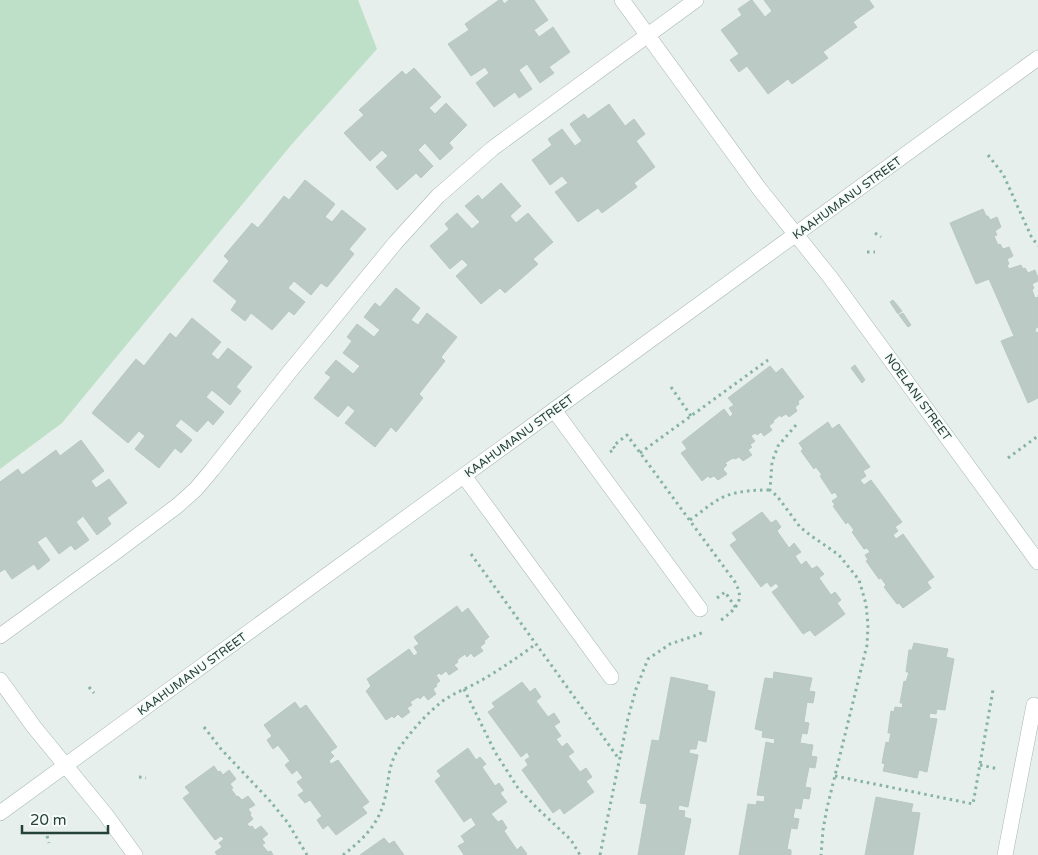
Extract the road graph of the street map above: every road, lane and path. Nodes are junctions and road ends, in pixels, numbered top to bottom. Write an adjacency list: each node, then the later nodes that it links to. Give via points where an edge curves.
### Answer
1 (622, 0): 3 (street, NOELANI STREET)
2 (696, 0): 3 (street)
3 (648, 35): 7 (street, NOELANI STREET); 31 (street, via 493,148 438,196 390,249 196,489)
4 (1038, 58): 7 (street, KAAHUMANU STREET)
5 (988, 155): 9 (path, via 1003,174)
6 (875, 233): 8 (path)
7 (796, 234): 14 (street, KAAHUMANU STREET); 25 (street, NOELANI STREET)
8 (881, 237)
9 (1038, 246)
10 (867, 252): 11 (path)
11 (875, 252)
12 (768, 360): 15 (path)
13 (671, 388): 15 (path)
14 (554, 410): 21 (street, KAAHUMANU STREET); 28 (street)
15 (691, 416): 19 (path)
16 (796, 425): 22 (path, via 778,446 772,462)
17 (1038, 436): 20 (path)
18 (613, 446): 19 (path, via 627,435)
19 (640, 453): 23 (path)
20 (1008, 458)
21 (464, 476): 33 (street); 43 (street, KAAHUMANU STREET)
22 (770, 490): 23 (path, via 734,493); 44 (path, via 800,527 840,555 859,580 866,604 868,645)
23 (690, 520): 27 (path, via 740,591)
24 (471, 554): 32 (path)
25 (1038, 562)
26 (725, 592): 27 (path)
27 (736, 608): 29 (path)
28 (700, 609)
29 (716, 624)
30 (709, 629): 42 (path, via 670,644 648,659 636,689)
31 (0, 636)
32 (536, 644): 36 (path); 42 (path)
33 (611, 677)
34 (0, 680): 43 (street)
35 (89, 687): 38 (path)
36 (464, 689): 52 (path, via 446,698 415,726 393,758 384,804 376,822); 53 (path, via 495,752 518,788 571,840)
37 (993, 690): 44 (path, via 973,804)
38 (94, 693)
39 (1034, 705): 41 (street)
40 (204, 727): 51 (path, via 288,823)
41 (1032, 745): 56 (street)
42 (619, 759): 54 (path)
43 (66, 766): 47 (street, KAAHUMANU STREET); 50 (street)
44 (834, 776): 55 (path)
45 (139, 777): 46 (path)
46 (146, 778)
47 (0, 813)
48 (47, 836): 49 (path)
49 (49, 843)
50 (135, 855)
51 (308, 855)
52 (343, 855)
53 (580, 855)
54 (600, 855)
55 (821, 855)
56 (1005, 855)

